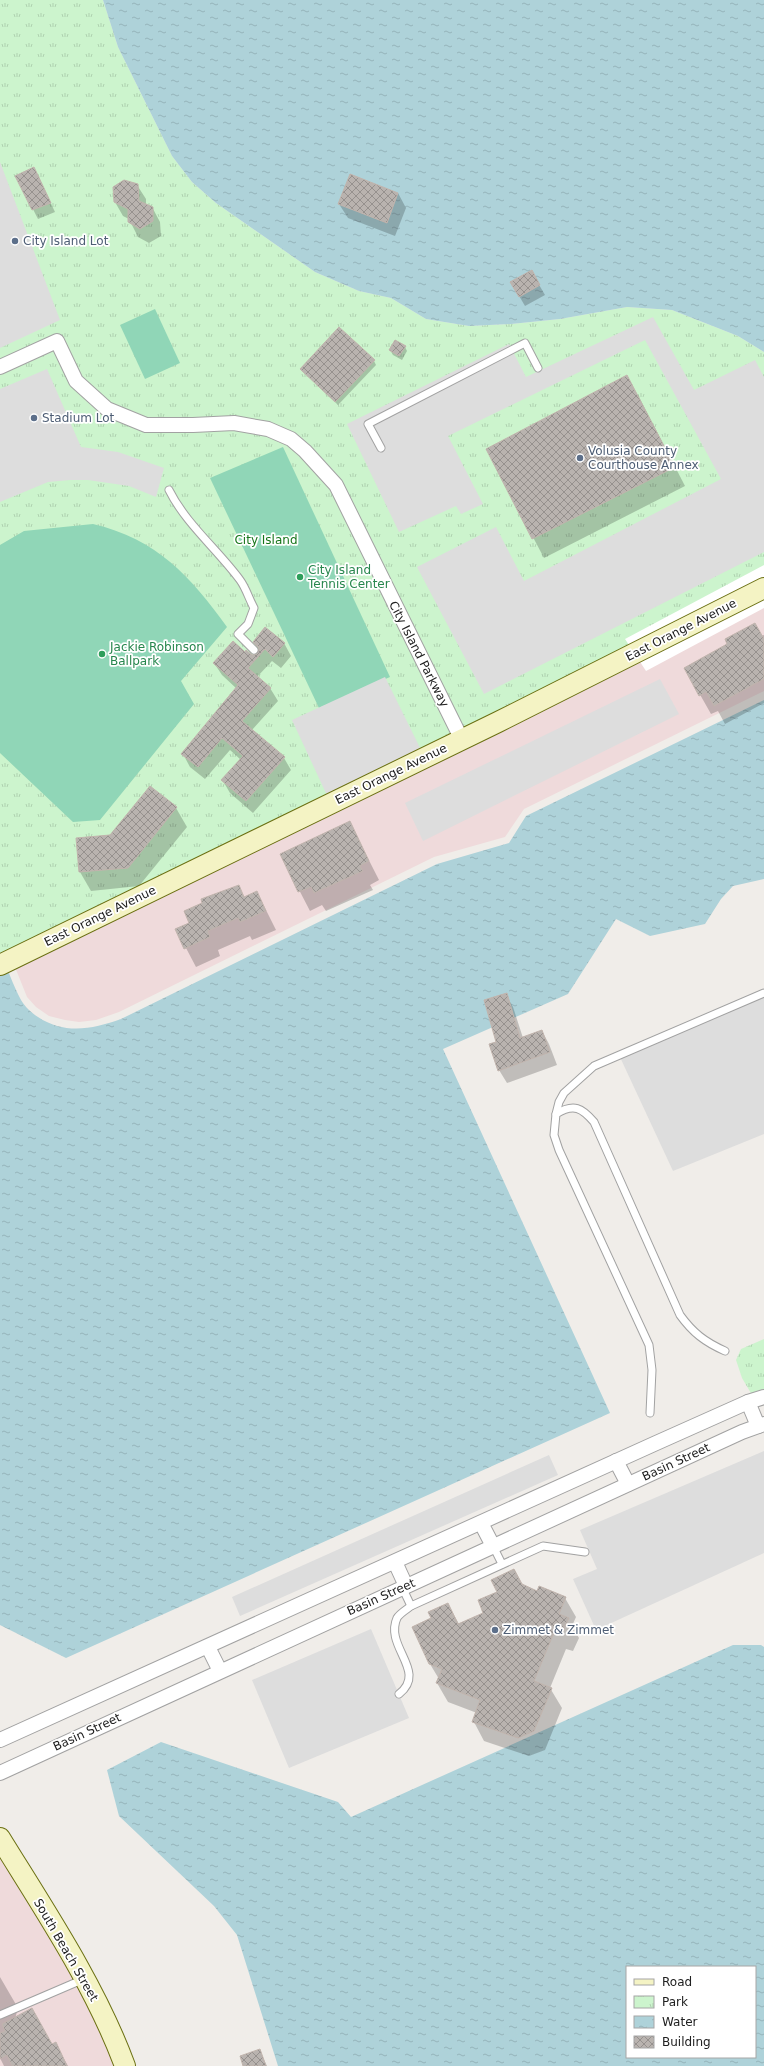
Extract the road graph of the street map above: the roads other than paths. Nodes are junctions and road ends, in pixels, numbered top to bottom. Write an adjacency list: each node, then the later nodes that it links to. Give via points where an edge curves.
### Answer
1 (0, 367): 7 (street, City Island Parkway, via 57,341 76,381 106,408 146,425 234,423 268,429 291,439 336,485)
2 (538, 368): 3 (lane, via 524,343 368,424)
3 (381, 448)
4 (169, 490): 6 (lane, via 241,581 254,608 248,624 238,634)
5 (764, 588): 7 (street, East Orange Avenue)
6 (254, 650)
7 (462, 740): 8 (street, East Orange Avenue)
8 (8, 961)
9 (764, 993): 10 (lane, via 594,1066 564,1093)
10 (556, 1114): 11 (lane, via 570,1108 578,1109 584,1111 594,1122 680,1315 690,1330 705,1342); 14 (lane, via 554,1135 560,1150 649,1345 652,1370)
11 (724, 1351)
12 (764, 1397): 13 (street, Basin Street)
13 (748, 1402): 15 (street); 16 (street, Basin Street)
14 (650, 1413)
15 (761, 1425): 17 (street, Basin Street)
16 (616, 1461): 17 (street); 18 (street, Basin Street)
17 (628, 1484): 19 (street, Basin Street)
18 (481, 1523): 19 (street); 21 (street, Basin Street)
19 (493, 1546): 22 (lane); 23 (street, Basin Street)
20 (585, 1552): 22 (lane, via 543,1546)
21 (395, 1562): 23 (street); 25 (street, Basin Street)
22 (502, 1564): 24 (lane)
23 (404, 1586): 24 (lane); 26 (street, Basin Street)
24 (411, 1606): 27 (lane, via 397,1617 395,1627 394,1636 410,1671 406,1689)
25 (208, 1647): 26 (street); 28 (street, Basin Street)
26 (220, 1671): 29 (street, Basin Street)
27 (399, 1694)
28 (0, 1740)
29 (0, 1773)
30 (0, 1838): 31 (street, South Beach Street)
31 (84, 1979): 32 (lane); 33 (street, South Beach Street)
32 (0, 2015)
33 (125, 2066)

